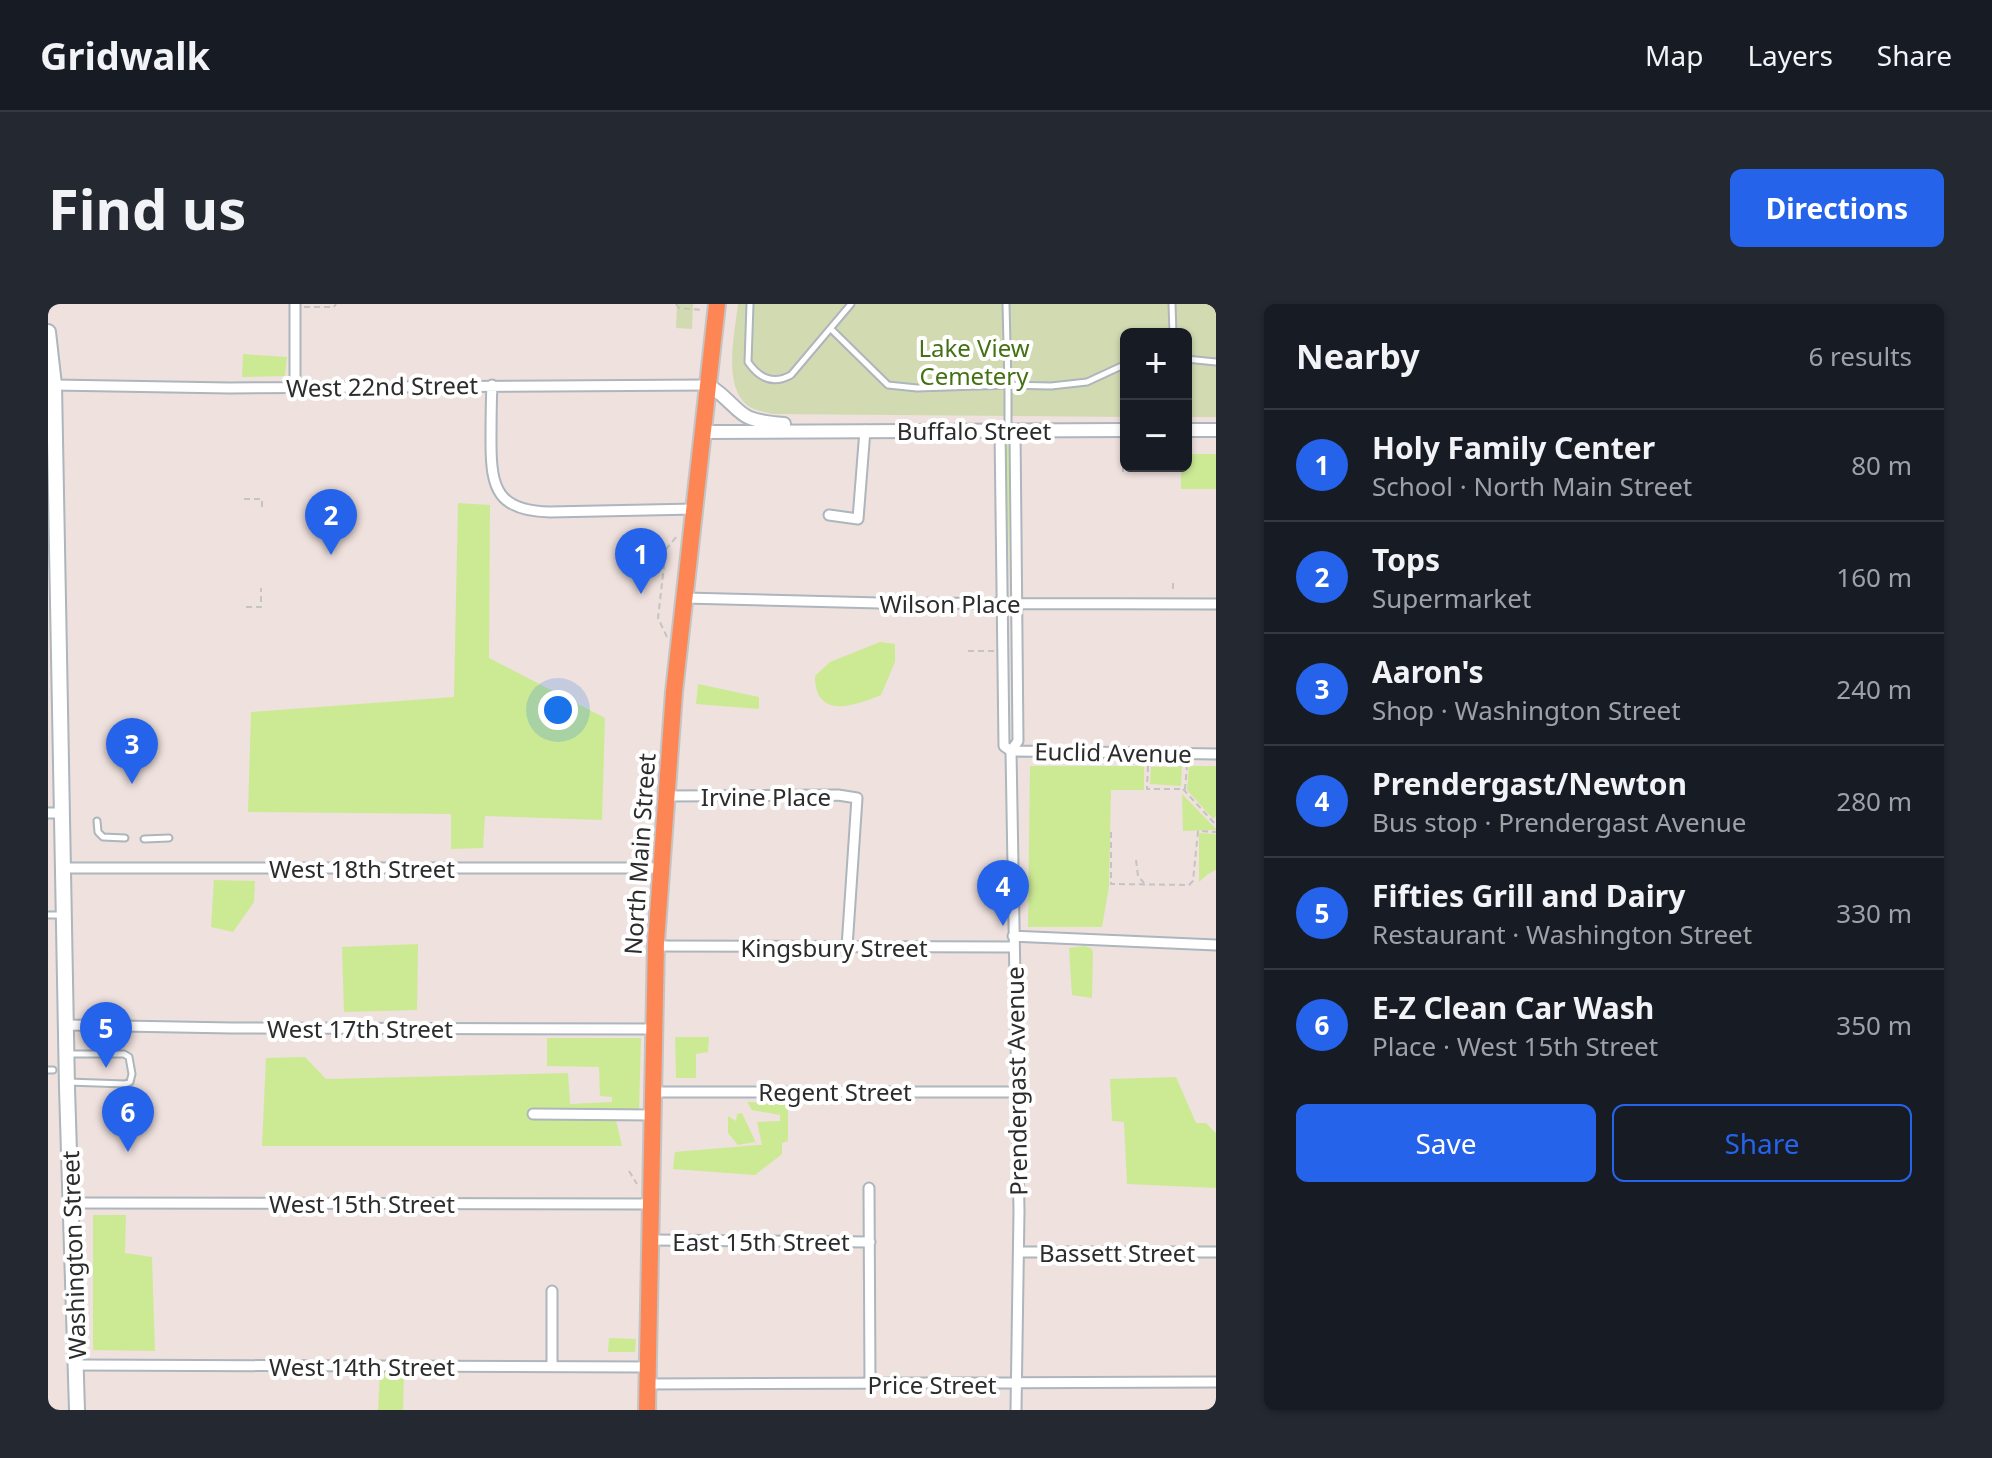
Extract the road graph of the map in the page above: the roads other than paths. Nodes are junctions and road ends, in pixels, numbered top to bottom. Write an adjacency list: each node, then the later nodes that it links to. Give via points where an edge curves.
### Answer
1 (750, 304): 8 (lane, via 748,362 765,379 791,375)
2 (851, 304): 8 (lane)
3 (1006, 304): 16 (lane)
4 (1172, 304): 7 (lane)
5 (295, 306): 17 (street)
6 (711, 307): 15 (highway, North Main Street)
7 (1173, 328)
8 (831, 329): 16 (lane, via 888,385)
9 (48, 332): 13 (main road, Washington Street)
10 (1192, 360): 11 (lane)
11 (1216, 362)
12 (1120, 367): 16 (lane, via 1087,382)
13 (54, 385): 17 (street, West 22nd Street); 31 (main road, Washington Street)
14 (492, 385): 15 (street, West 22nd Street); 17 (street, West 22nd Street); 25 (street, via 491,473 499,492 517,508)
15 (709, 385): 22 (street, Buffalo Street, via 745,418); 23 (highway, North Main Street)
16 (1008, 385): 19 (lane)
17 (295, 387)
18 (865, 430): 19 (street, Buffalo Street); 22 (street, Buffalo Street); 26 (street, via 858,519)
19 (1008, 430): 24 (street, Buffalo Street); 28 (street); 29 (street)
20 (1192, 430): 21 (street)
21 (1216, 430)
22 (822, 431): 23 (street, Buffalo Street)
23 (704, 432): 25 (highway, North Main Street)
24 (1120, 435)
25 (695, 509): 27 (highway, North Main Street)
26 (829, 515)
27 (685, 598): 28 (street, Wilson Place); 34 (highway, North Main Street)
28 (1002, 603): 29 (street, Wilson Place); 32 (street, via 1004,746)
29 (1017, 603): 30 (street, Wilson Place); 32 (street, via 1018,741)
30 (1216, 604)
31 (54, 692): 35 (main road, Washington Street)
32 (1011, 751): 33 (street, Euclid Avenue); 44 (street, Prendergast Avenue)
33 (1216, 754)
34 (667, 796): 41 (highway, North Main Street); 47 (street, Irvine Place, via 857,798)
35 (55, 813): 40 (main road, Washington Street)
36 (97, 821): 37 (lane, via 103,837)
37 (125, 838)
38 (169, 838): 39 (lane)
39 (144, 839)
40 (64, 868): 41 (street, West 18th Street); 43 (main road, Washington Street)
41 (661, 868): 46 (highway, North Main Street)
42 (48, 915): 43 (lane)
43 (65, 915): 48 (main road, Washington Street)
44 (1013, 942): 45 (street, Kingsbury Street); 47 (street, Kingsbury Street); 53 (street, Prendergast Avenue)
45 (1216, 945)
46 (656, 946): 47 (street, Kingsbury Street); 49 (highway, North Main Street)
47 (847, 947)
48 (66, 1025): 49 (street, West 17th Street); 50 (main road, Washington Street)
49 (654, 1029): 52 (highway, North Main Street)
50 (66, 1054): 51 (main road, Washington Street); 51 (lane, via 124,1054 132,1074 125,1084)
51 (67, 1082): 57 (main road, Washington Street)
52 (653, 1092): 53 (street, Regent Street); 55 (highway, North Main Street)
53 (1017, 1092): 61 (street, Prendergast Avenue)
54 (533, 1114): 55 (street)
55 (653, 1115): 58 (highway, North Main Street)
56 (869, 1188): 60 (street)
57 (73, 1203): 58 (street, West 15th Street); 64 (main road, Washington Street)
58 (652, 1204): 59 (highway, North Main Street)
59 (652, 1240): 60 (street, East 15th Street); 66 (highway, North Main Street)
60 (870, 1242): 69 (street)
61 (1019, 1252): 62 (street, Bassett Street); 70 (street, Prendergast Avenue)
62 (1216, 1252)
63 (552, 1291): 65 (street)
64 (77, 1365): 65 (street, West 14th Street); 71 (main road, Washington Street)
65 (552, 1366): 66 (street, West 14th Street)
66 (648, 1367): 68 (highway, North Main Street)
67 (1216, 1382): 70 (street, Price Street)
68 (647, 1384): 69 (street, Price Street); 72 (highway, North Main Street)
69 (870, 1384): 70 (street, Price Street)
70 (1016, 1384): 73 (street, Prendergast Avenue)
71 (77, 1410)
72 (647, 1410)
73 (1016, 1410)

